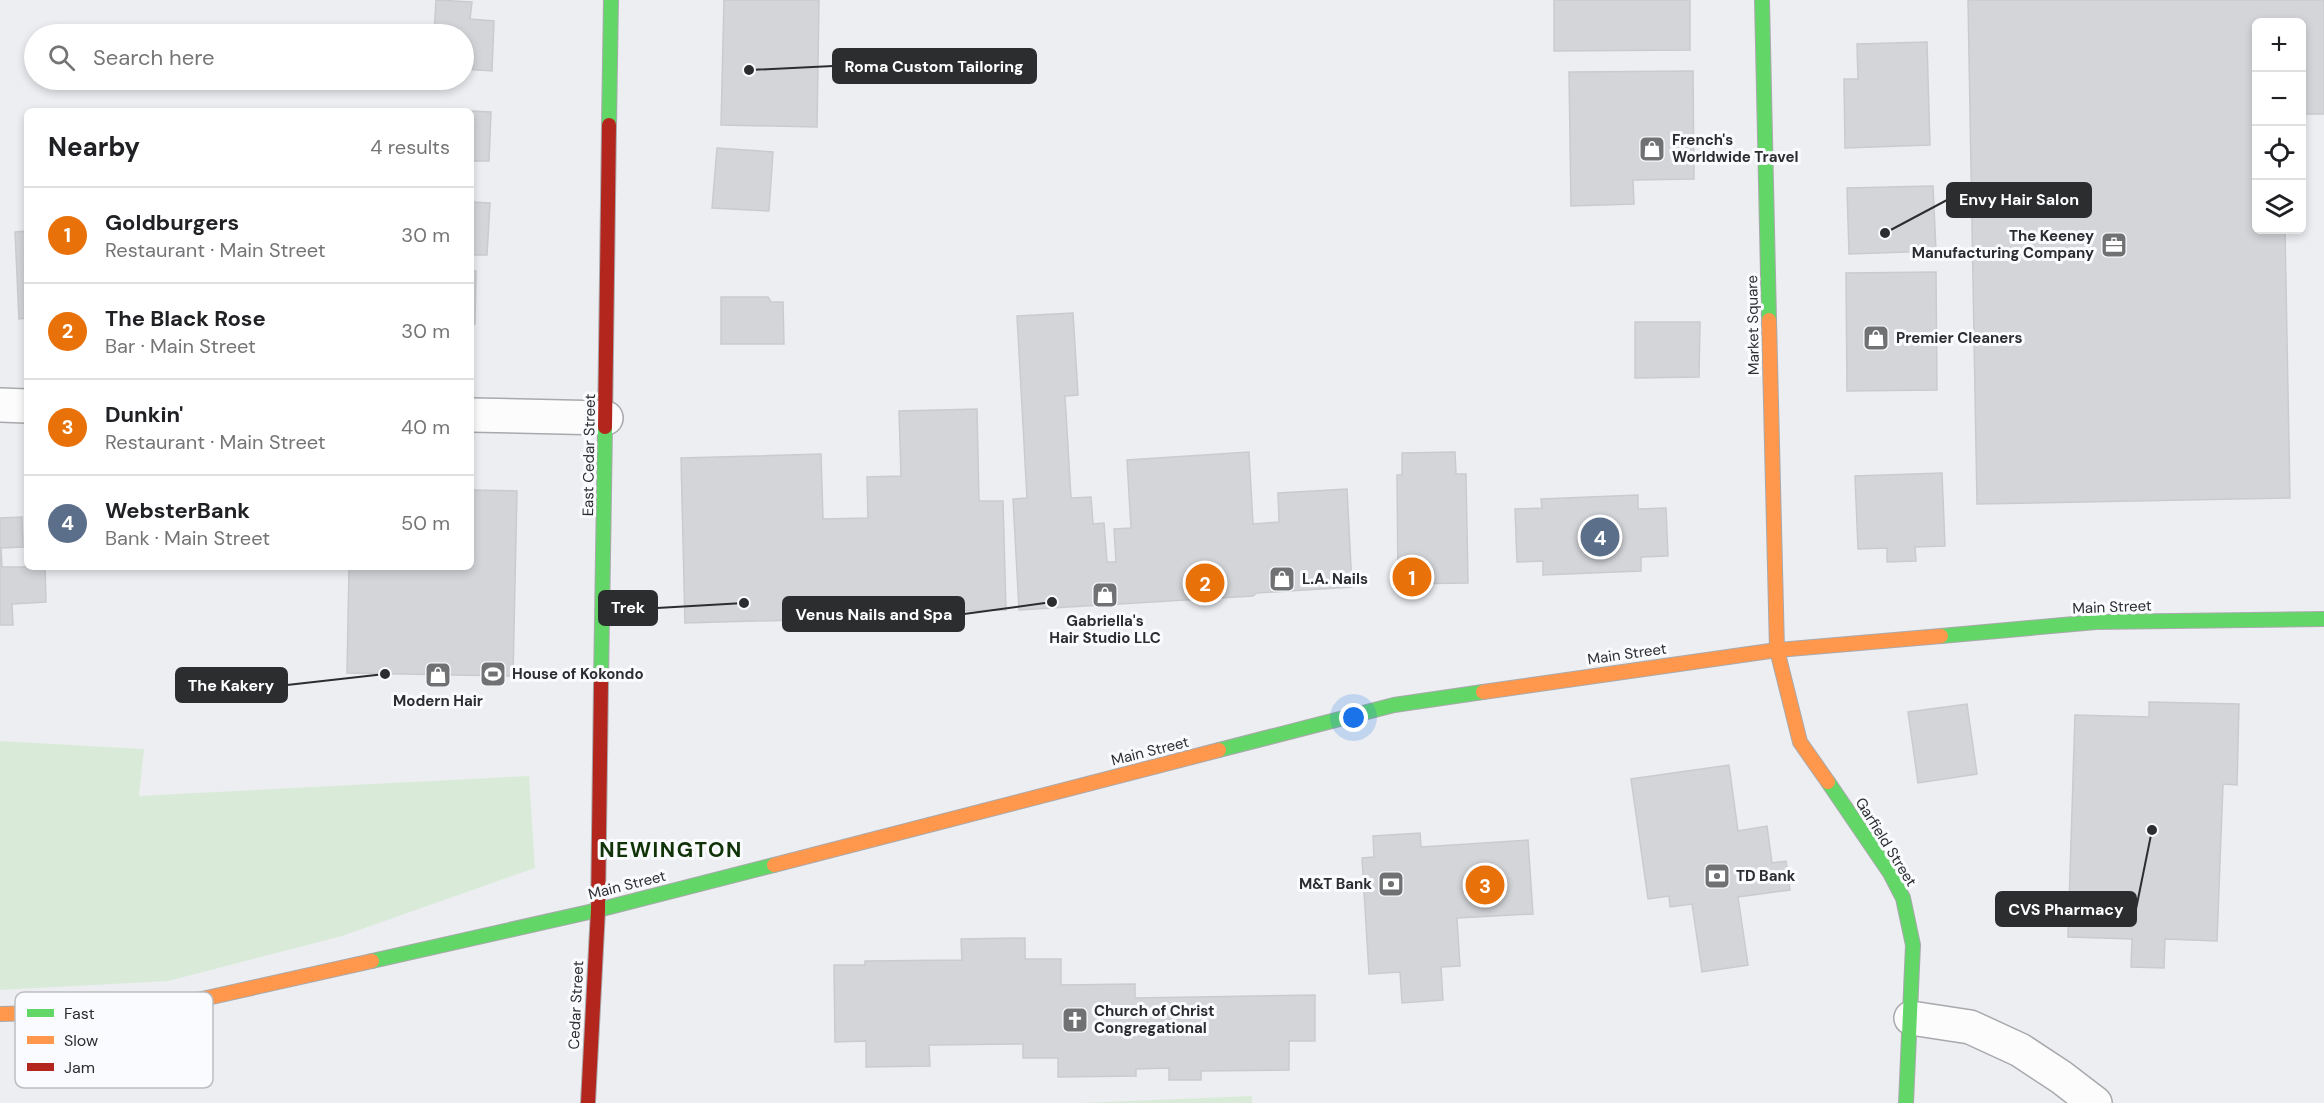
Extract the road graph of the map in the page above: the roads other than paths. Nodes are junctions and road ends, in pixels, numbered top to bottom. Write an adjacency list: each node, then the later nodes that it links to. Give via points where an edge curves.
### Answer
1 (611, 0): 6 (main road, East Cedar Street)
2 (1762, 0): 8 (main road, Market Square)
3 (0, 405): 4 (street)
4 (24, 406)
5 (474, 415): 6 (street)
6 (606, 418): 9 (main road, East Cedar Street)
7 (2324, 619): 8 (main road, Main Street, via 2096,622)
8 (1777, 650): 9 (main road, Main Street, via 1394,705); 13 (main road, Garfield Street, via 1800,742 1903,898 1913,945)
9 (598, 910): 10 (main road, Main Street); 14 (main road, Cedar Street)
10 (213, 997)
11 (0, 1014): 12 (main road, Main Street)
12 (15, 1014)
13 (1911, 1018): 15 (main road, Garfield Street); 16 (street, via 1970,1027 2020,1050)
14 (588, 1103)
15 (1906, 1103)
16 (2095, 1103)

